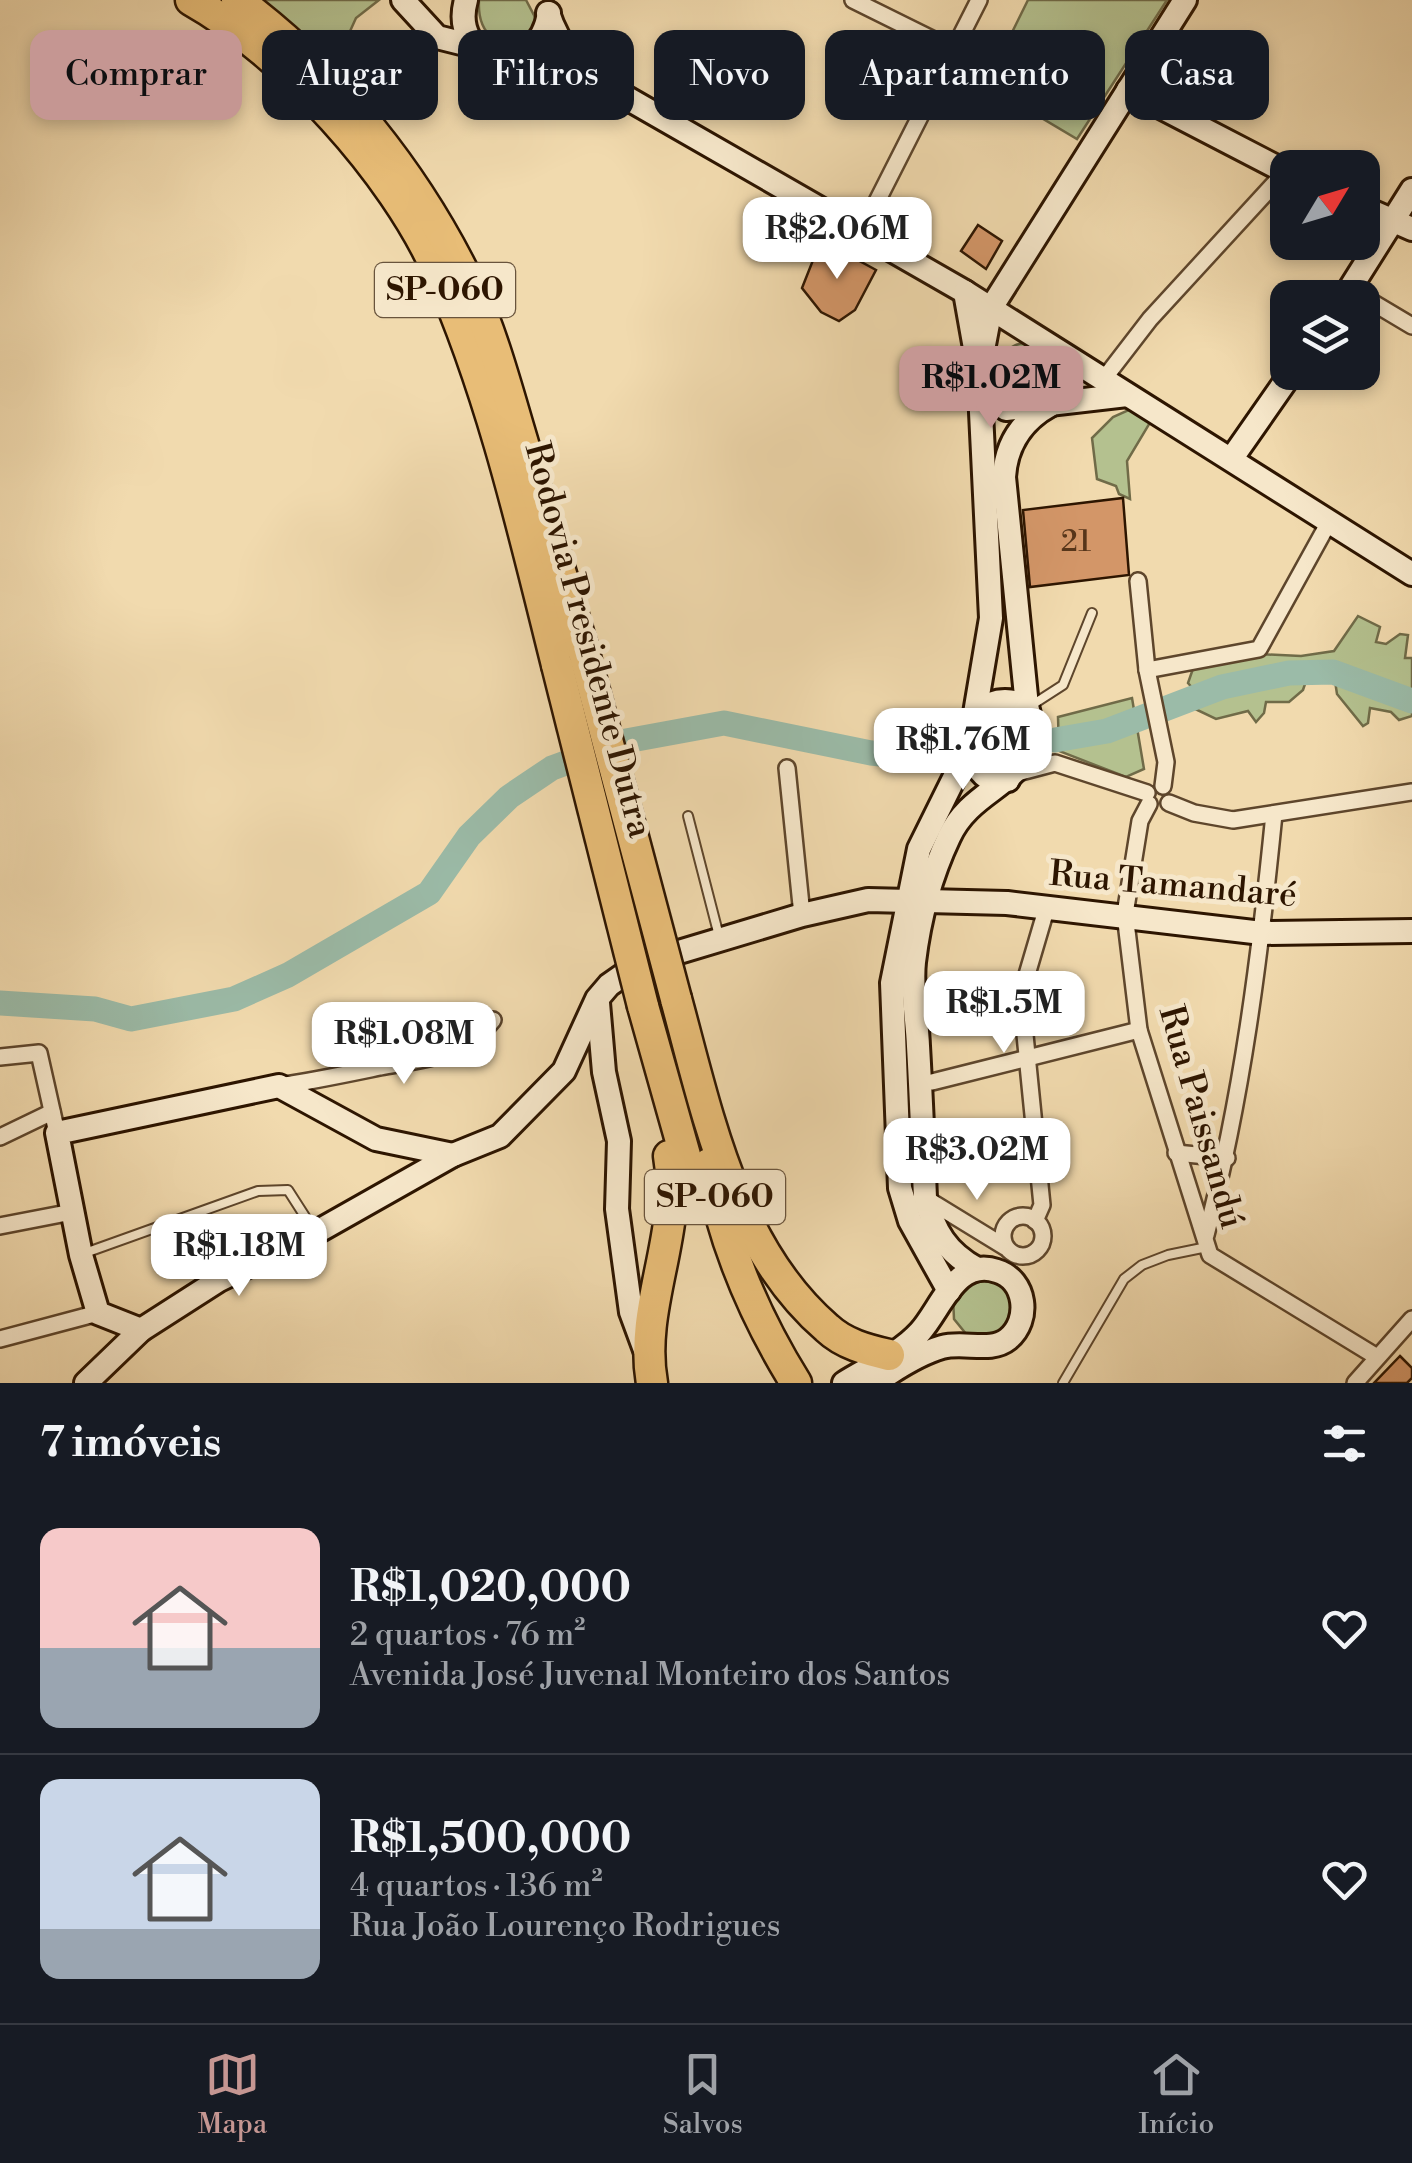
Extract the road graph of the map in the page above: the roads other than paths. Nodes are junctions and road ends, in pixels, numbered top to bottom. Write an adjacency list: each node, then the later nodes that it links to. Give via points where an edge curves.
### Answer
1 (191, 0): 38 (highway, Rodovia Presidente Dutra / SP-060, via 224,19 308,90 376,168 437,269)
2 (237, 0): 38 (highway, Rodovia Presidente Dutra / SP-060, via 315,67 372,130 471,288 508,392)
3 (403, 0): 12 (main road, via 438,37)
4 (853, 0): 9 (street)
5 (979, 0): 10 (street)
6 (1185, 0): 11 (main road)
7 (459, 5): 8 (main road)
8 (467, 30)
9 (914, 30)
10 (964, 30)
11 (1166, 30)
12 (458, 42)
13 (1125, 95): 24 (main road)
14 (634, 102): 21 (main road)
15 (918, 120): 21 (street)
16 (1185, 120): 17 (main road)
17 (1270, 165)
18 (1270, 190): 29 (street, via 1150,319)
19 (1412, 190): 20 (main road)
20 (1402, 225): 22 (main road)
21 (861, 233): 23 (main road)
22 (1358, 280)
23 (965, 292): 24 (main road); 28 (main road)
24 (991, 308): 27 (main road); 28 (main road)
25 (1380, 310): 26 (street)
26 (1412, 326)
27 (1040, 341): 28 (main road, via 1005,332); 29 (main road); 32 (main road, via 1058,358)
28 (979, 370): 32 (main road, via 990,395 1006,409); 41 (main road, via 991,618)
29 (1103, 380): 31 (main road)
30 (1279, 390): 33 (main road)
31 (1127, 395): 32 (main road); 33 (main road)
32 (1050, 405): 40 (main road, via 1024,424 1008,451 1004,477)
33 (1232, 458): 34 (main road)
34 (1329, 522): 35 (main road); 39 (street, via 1259,649)
35 (1412, 574)
36 (1138, 582): 39 (street, Rua Paissandú)
37 (1092, 613): 40 (lane, via 1063,685)
38 (571, 659): 56 (highway, Rodovia Presidente Dutra / SP-060, bridge); 58 (highway, Rodovia Presidente Dutra / SP-060, bridge)
39 (1147, 670): 46 (street, Rua Paissandú, via 1166,762)
40 (1028, 706): 41 (main road, via 1008,698 993,701); 44 (main road, via 1032,748)
41 (974, 719): 42 (main road)
42 (969, 748): 44 (main road, via 989,779); 49 (main road, via 920,849)
43 (787, 768): 52 (street)
44 (1012, 776): 46 (street, via 1055,763); 49 (main road, via 961,814)
45 (1412, 792): 47 (street)
46 (1157, 797): 47 (street, via 1234,820); 51 (street, Rua Paissandú, via 1140,822)
47 (1274, 814): 54 (street)
48 (688, 816): 55 (lane)
49 (918, 901): 50 (main road, Rua Tamandaré); 52 (main road, Rua Tamandaré, via 868,900); 72 (main road, via 914,966); 81 (main road, via 892,983 900,1188)
50 (1046, 910): 51 (main road, Rua Tamandaré); 62 (street, via 1021,995)
51 (1125, 914): 54 (main road, Rua Tamandaré); 60 (street, Rua Paissandú)
52 (802, 915): 55 (main road, Rua Tamandaré)
53 (1412, 931): 54 (main road, Rua Tamandaré)
54 (1262, 933): 71 (street)
55 (720, 940): 57 (main road, Rua Tamandaré, via 639,964)
56 (676, 999): 89 (highway, via 710,1123 756,1236 827,1329); 90 (highway, Rodovia Presidente Dutra / SP-060, via 716,1205)
57 (597, 1000): 63 (main road, Rua Tamandaré); 66 (main road)
58 (643, 1006): 88 (highway, via 675,1188); 90 (highway, Rodovia Presidente Dutra / SP-060, via 699,1205)
59 (493, 1020): 65 (street, via 455,1052 424,1062)
60 (1139, 1030): 62 (street); 69 (street, Rua Paissandú)
61 (0, 1058): 67 (street, via 39,1053)
62 (1027, 1058): 64 (street); 74 (street, via 1042,1205)
63 (564, 1071): 66 (main road); 70 (main road, Rua Tamandaré, via 500,1136)
64 (932, 1082)
65 (279, 1086): 67 (main road); 70 (main road, via 376,1139)
66 (608, 1087): 88 (main road, via 619,1141 616,1208 631,1312)
67 (55, 1123): 68 (street); 73 (main road)
68 (0, 1137)
69 (1176, 1154): 71 (street); 77 (street, Rua Paissandú)
70 (453, 1155): 76 (main road, Rua Tamandaré)
71 (1226, 1158): 77 (street)
72 (925, 1198): 78 (street); 80 (main road, via 933,1228 952,1255)
73 (72, 1212): 75 (street); 79 (main road)
74 (1035, 1220): 78 (street, via 1014,1218 1006,1226); 78 (street, via 1043,1236 1036,1252 1020,1256)
75 (0, 1226)
76 (315, 1233): 79 (lane, via 288,1190 258,1190); 84 (main road, Rua Tamandaré, via 220,1280)
77 (1207, 1241): 87 (street, Rua Paissandú, via 1210,1255); 93 (lane, via 1142,1265 1124,1279)
78 (1006, 1246)
79 (81, 1255): 82 (main road)
80 (977, 1269): 81 (main road); 86 (main road, via 998,1271 1024,1303 1020,1324 1006,1341 986,1347)
81 (948, 1292): 86 (main road, via 945,1312); 89 (main road)
82 (98, 1313): 84 (main road); 85 (street)
83 (1412, 1319): 87 (street)
84 (142, 1330): 91 (main road, Rua Tamandaré)
85 (0, 1338)
86 (965, 1342): 89 (main road)
87 (1377, 1356): 94 (street)
88 (649, 1368)
89 (889, 1372): 92 (main road)
90 (783, 1381)
91 (86, 1383)
92 (844, 1383)
93 (1064, 1383)
94 (1355, 1383)

